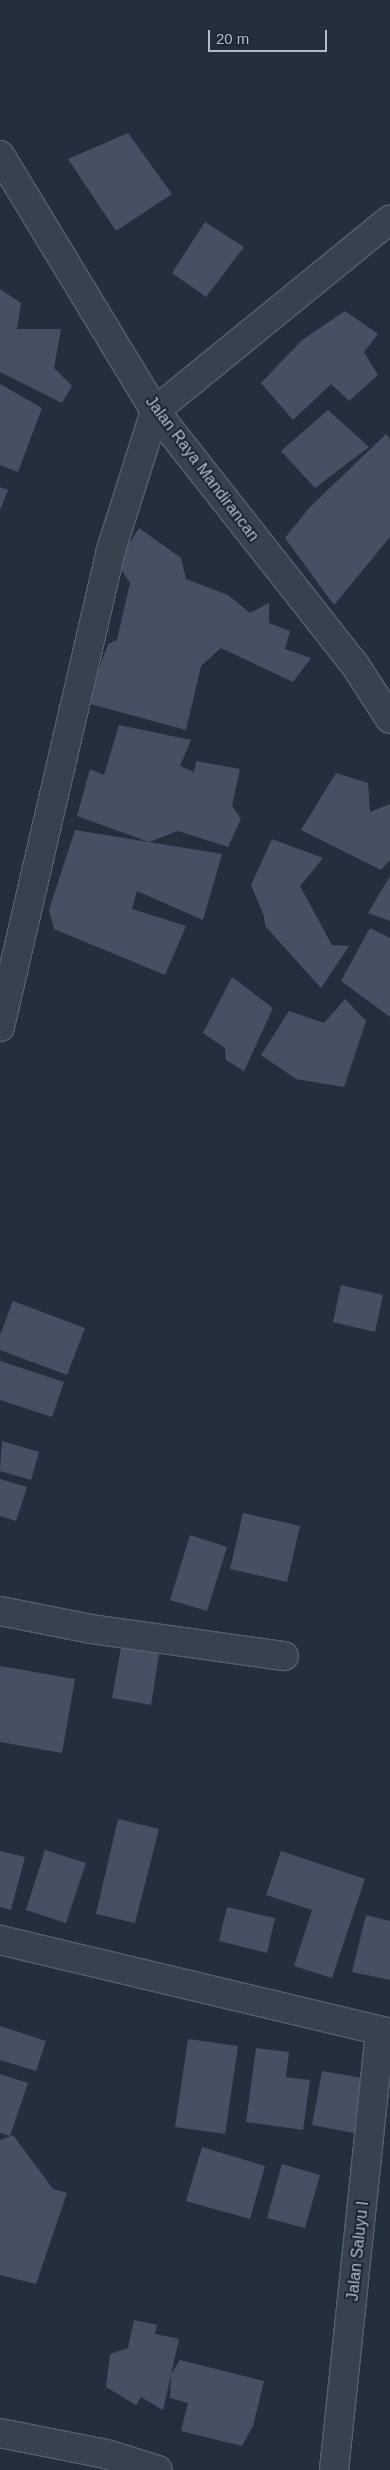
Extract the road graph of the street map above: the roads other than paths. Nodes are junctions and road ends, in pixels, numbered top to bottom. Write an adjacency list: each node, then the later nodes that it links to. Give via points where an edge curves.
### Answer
1 (0, 155): 3 (street, Jalan Raya Mandirancan)
2 (390, 218): 3 (street)
3 (155, 411): 4 (street, Jalan Raya Mandirancan, via 355,665); 5 (street, via 111,550)
4 (390, 719)
5 (0, 1027)
6 (0, 1611): 7 (street, via 91,1628)
7 (284, 1656)
8 (0, 1940): 9 (street)
9 (385, 2033): 12 (street, Jalan Saluyu I)
10 (0, 2433): 11 (street, via 106,2454)
11 (158, 2470)
12 (334, 2470)

